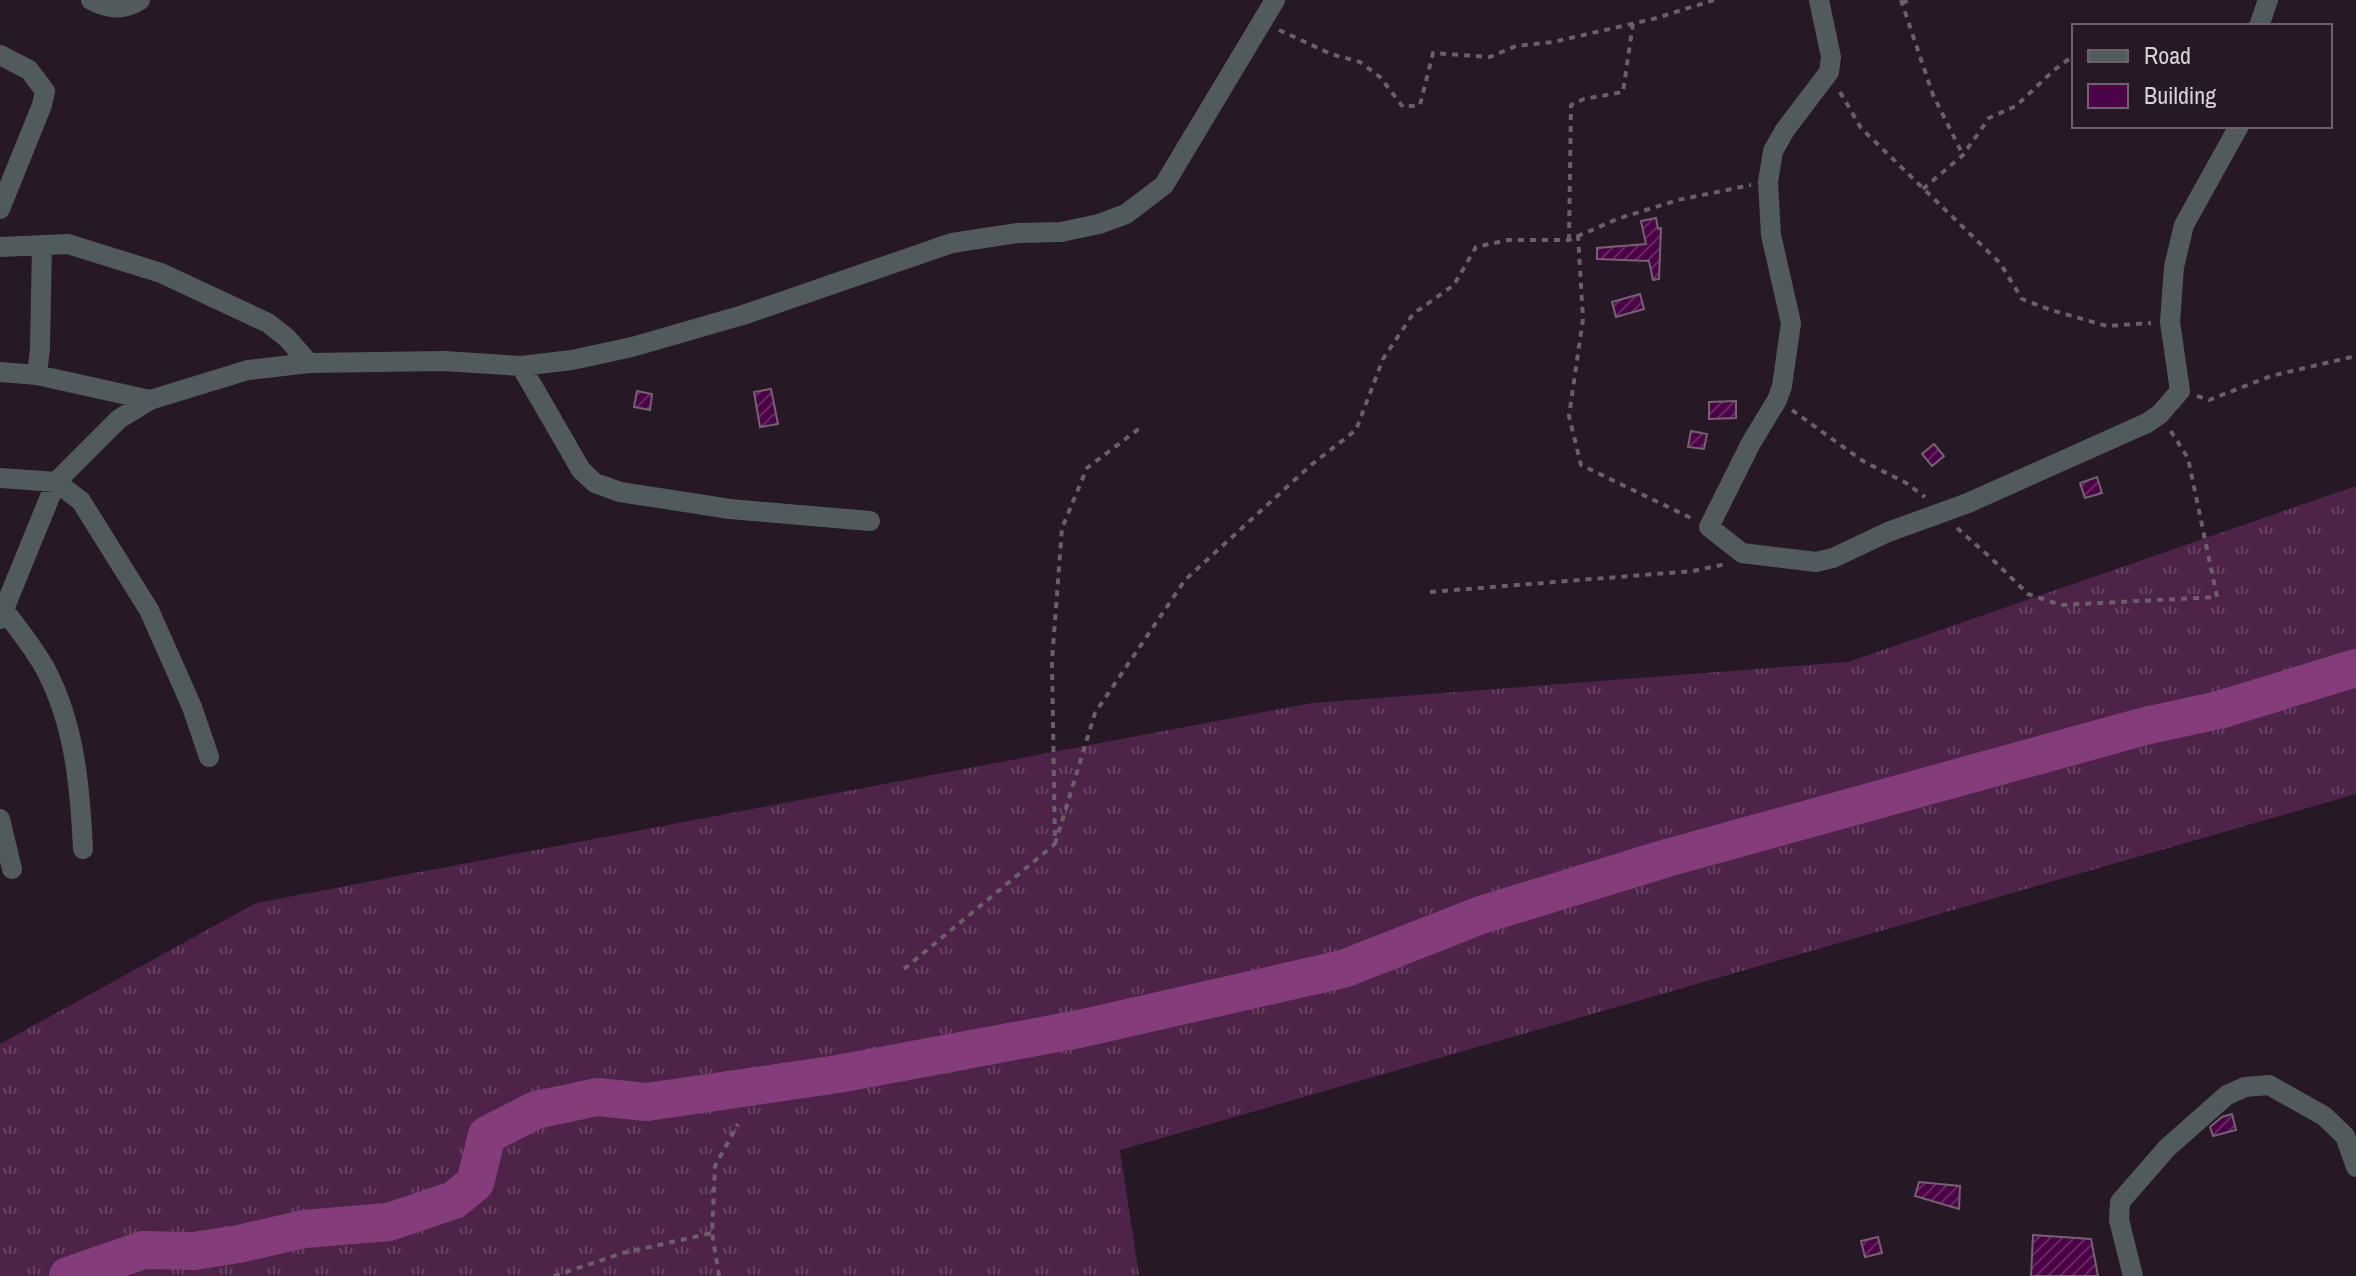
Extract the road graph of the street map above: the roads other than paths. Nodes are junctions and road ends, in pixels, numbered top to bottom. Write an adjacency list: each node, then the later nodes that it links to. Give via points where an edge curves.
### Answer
1 (91, 0): 2 (street, via 119,9)
2 (140, 0)
3 (1275, 0): 13 (street, via 1164,185 1126,214 1061,232 952,243 632,347)
4 (1819, 0): 8 (street, via 1831,57 1829,72 1773,151 1768,182 1771,235 1791,323 1777,400 1709,527 1742,553 1816,562 1849,552 2160,414 2180,391 2170,322 2184,225)
5 (2268, 0): 6 (street)
6 (2260, 24)
7 (0, 55): 9 (street, via 29,70 45,91)
8 (2238, 128)
9 (0, 209)
10 (42, 245): 11 (street); 12 (street, via 68,244 161,273 268,323); 15 (street)
11 (0, 247)
12 (309, 363): 13 (street); 16 (street, via 248,370)
13 (521, 366): 19 (street, via 581,470 595,483 620,492 730,509)
14 (0, 372): 15 (street)
15 (37, 375): 16 (street)
16 (150, 400): 18 (street, via 119,419)
17 (0, 478): 18 (street)
18 (56, 482): 20 (street); 21 (street, via 81,501 149,610)
19 (870, 521)
20 (2, 614): 23 (street, via 35,652 59,700 74,747)
21 (209, 757)
22 (0, 819): 24 (street)
23 (83, 849)
24 (12, 869)
25 (2356, 1167): 26 (street, via 2345,1136 2324,1116 2269,1085 2227,1095 2167,1148 2120,1202 2119,1220)
26 (2133, 1276)

